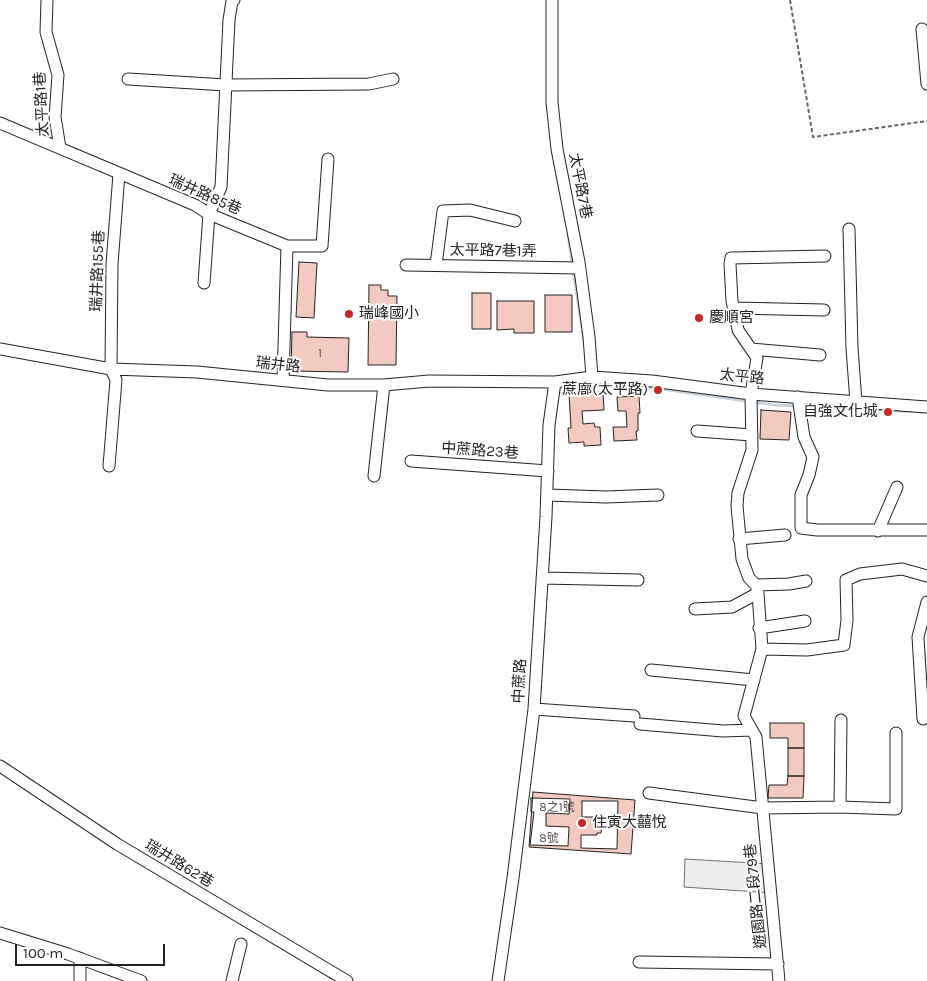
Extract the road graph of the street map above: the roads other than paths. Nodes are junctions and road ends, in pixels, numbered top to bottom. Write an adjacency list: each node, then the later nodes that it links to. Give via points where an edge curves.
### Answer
1 (47, 0): 10 (street, 太平路1巷, via 46,32 58,75 55,117)
2 (234, 0): 8 (street, via 229,20)
3 (552, 0): 20 (street, 太平路7巷, via 552,102 557,150)
4 (922, 29): 7 (street)
5 (128, 79): 8 (street)
6 (393, 79): 8 (street, via 370,84)
7 (927, 84)
8 (226, 85): 13 (street, via 221,187)
9 (0, 123): 10 (street, 瑞井路85巷)
10 (60, 148): 12 (street, 瑞井路85巷)
11 (328, 159): 16 (street, 瑞井路85巷, via 322,246)
12 (119, 174): 13 (street, 瑞井路85巷); 27 (street, 瑞井路155巷, via 112,264)
13 (209, 214): 16 (street, 瑞井路85巷); 21 (street)
14 (515, 221): 19 (street, via 470,210 443,211)
15 (849, 230): 34 (street)
16 (287, 246): 29 (street)
17 (825, 256): 22 (street, via 731,258)
18 (406, 265): 19 (street, 太平路7巷1弄)
19 (436, 265): 20 (street, 太平路7巷1弄)
20 (579, 268): 28 (street, 太平路7巷, via 590,337)
21 (204, 283)
22 (734, 308): 23 (street); 25 (street, via 738,330)
23 (824, 310)
24 (0, 349): 27 (street, 瑞井路)
25 (751, 349): 26 (street); 32 (street, via 757,358)
26 (820, 355)
27 (111, 369): 29 (street, 瑞井路); 39 (street, 瑞井路155巷, via 116,380)
28 (592, 377): 30 (street, 太平路); 32 (street, 太平路, via 652,380)
29 (283, 380): 31 (street, 瑞井路, via 328,385)
30 (555, 382): 31 (street, 瑞井路, via 428,380); 40 (street, 中蔗路, via 549,424)
31 (384, 385): 41 (street)
32 (751, 394): 33 (street, 太平路); 37 (street)
33 (798, 397): 34 (street, 太平路); 46 (street, via 804,437 812,457 810,475 802,496 801,528)
34 (856, 402): 35 (street, 太平路)
35 (927, 408)
36 (697, 431): 37 (street)
37 (752, 435): 48 (street, via 752,450 738,493)
38 (411, 461): 40 (street, 中蔗路23巷)
39 (109, 466)
40 (548, 471): 43 (street, 中蔗路)
41 (374, 476)
42 (897, 488): 46 (street)
43 (547, 495): 44 (street); 50 (street, 中蔗路)
44 (658, 495)
45 (927, 530): 46 (street)
46 (878, 531)
47 (785, 535): 48 (street)
48 (739, 539): 53 (street, via 742,559)
49 (927, 576): 59 (street, via 902,570 860,574 846,580 844,645 807,650)
50 (542, 578): 51 (street); 62 (street, 中蔗路)
51 (638, 580)
52 (806, 581): 53 (street)
53 (757, 589): 55 (street, via 732,608); 57 (street)
54 (927, 602): 58 (street)
55 (695, 609)
56 (805, 621): 57 (street)
57 (759, 628): 59 (street)
58 (922, 637): 63 (street)
59 (762, 649): 61 (street, 遊園路二段79巷)
60 (651, 670): 61 (street)
61 (754, 680): 65 (street, 遊園路二段79巷, via 744,716)
62 (534, 709): 65 (street, via 723,731); 80 (street, 中蔗路)
63 (923, 719)
64 (841, 720): 69 (street)
65 (752, 730): 70 (street, 遊園路二段79巷, via 756,737)
66 (896, 733): 69 (street, via 896,809)
67 (0, 766): 79 (street, 瑞井路62巷, via 117,844)
68 (648, 793): 70 (street)
69 (840, 807): 70 (street)
70 (763, 808): 75 (street, 遊園路二段79巷)
71 (0, 933): 73 (street)
72 (240, 944): 78 (street)
73 (80, 958): 76 (street); 77 (street)
74 (640, 962): 75 (street)
75 (778, 964): 81 (street, 遊園路二段79巷)
76 (80, 981)
77 (141, 981)
78 (232, 981)
79 (346, 981)
80 (498, 981)
81 (779, 981)

